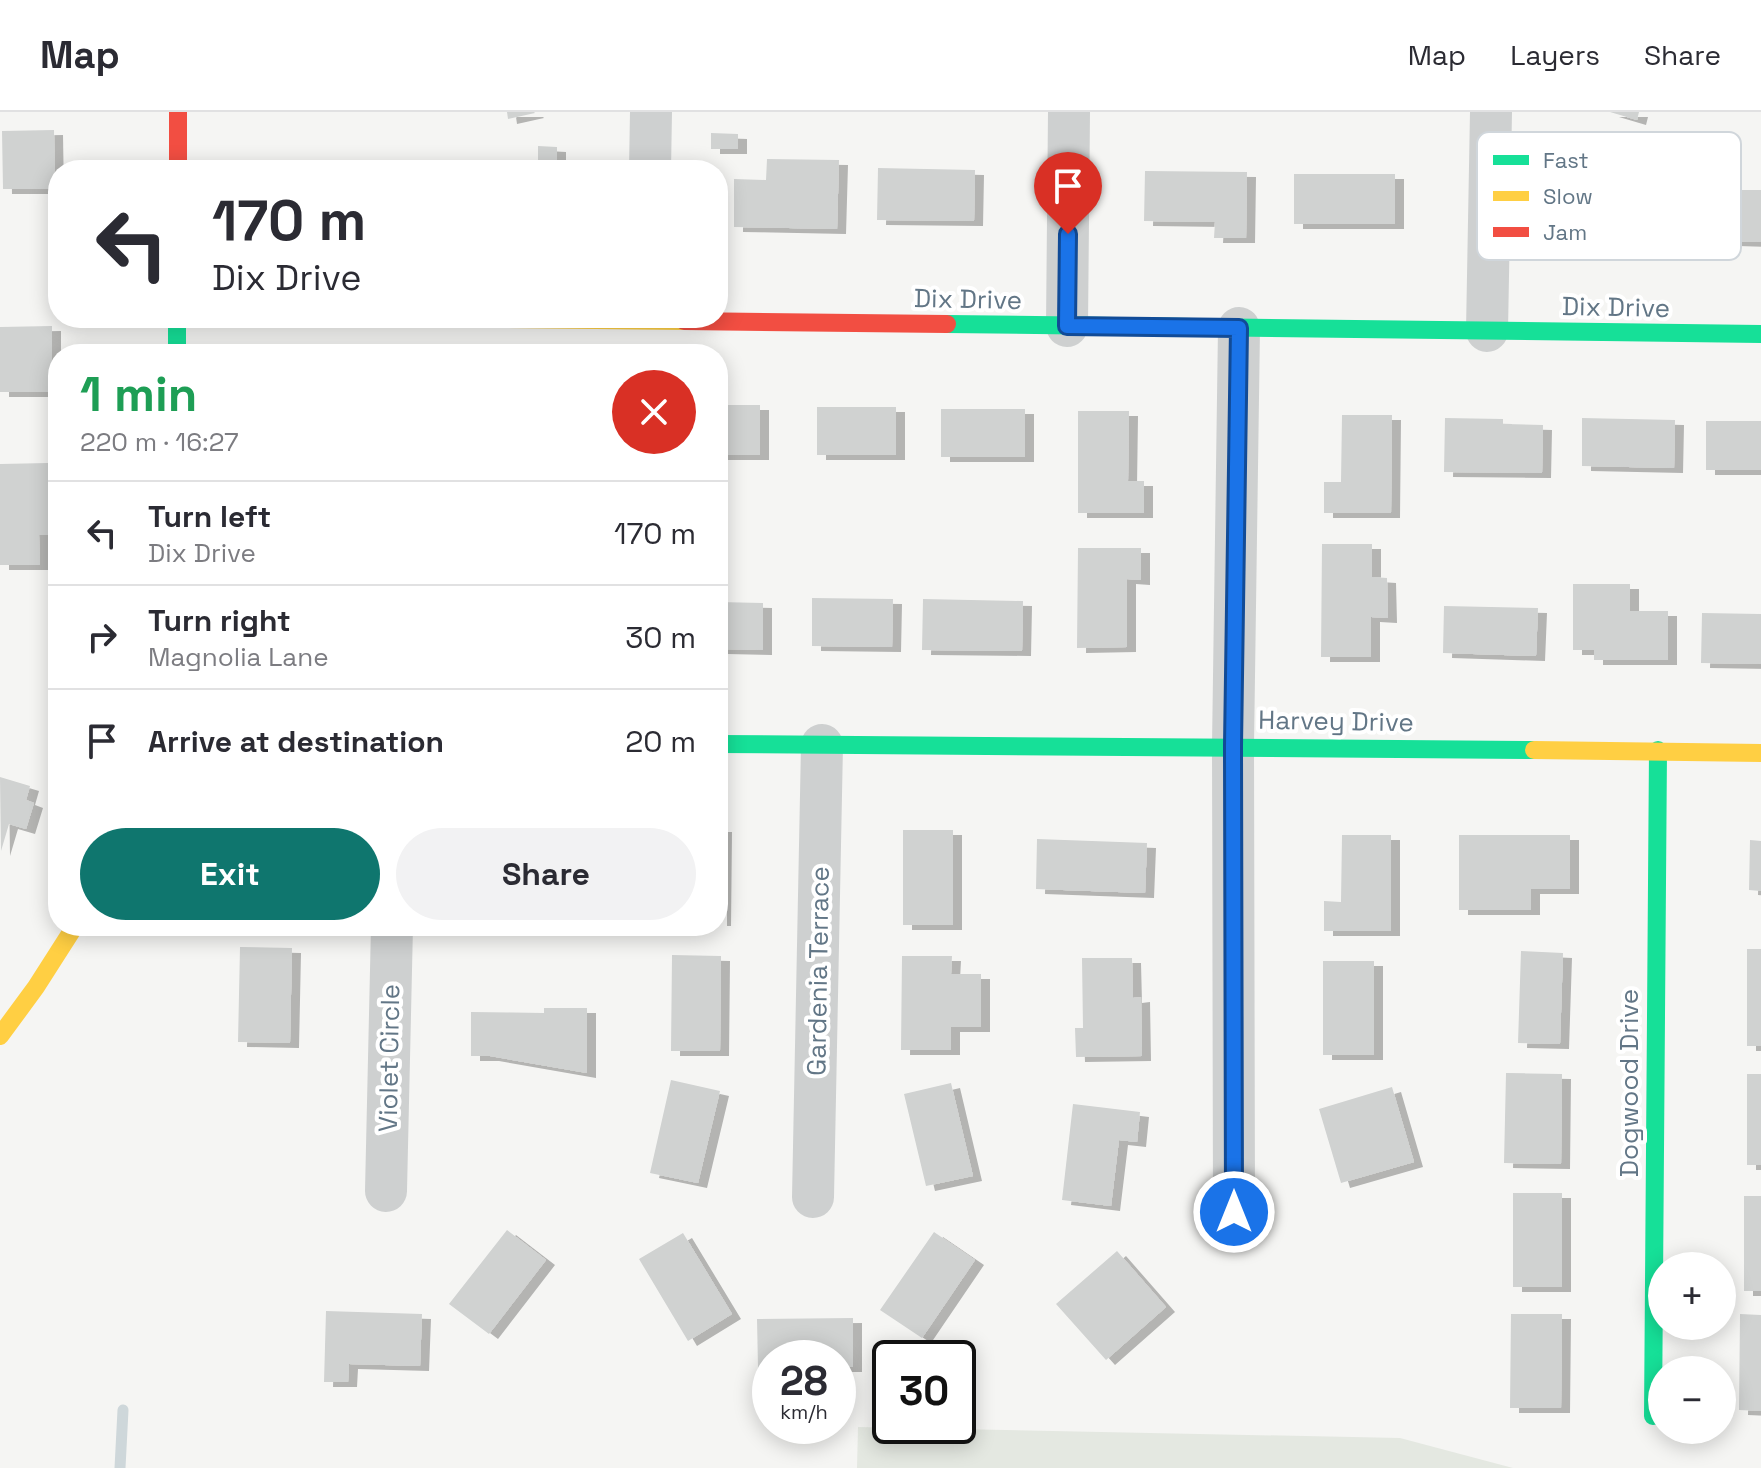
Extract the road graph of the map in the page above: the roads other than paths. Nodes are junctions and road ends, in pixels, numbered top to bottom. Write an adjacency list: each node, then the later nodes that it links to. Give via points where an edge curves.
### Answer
1 (178, 112): 6 (street)
2 (651, 112): 7 (street)
3 (1069, 112): 10 (street)
4 (1491, 112): 5 (street)
5 (1491, 132)
6 (178, 160)
7 (650, 160)
8 (1488, 260): 12 (street)
9 (728, 321): 10 (street, Dix Drive)
10 (1067, 326): 11 (street, Dix Drive)
11 (1239, 328): 12 (street, Dix Drive); 16 (street)
12 (1487, 331): 13 (street, Dix Drive)
13 (1761, 334)
14 (728, 744): 15 (street, Harvey Drive)
15 (822, 745): 16 (street, Harvey Drive); 23 (street, Gardenia Terrace)
16 (1233, 746): 17 (street, Harvey Drive); 24 (street)
17 (1658, 750): 18 (street, Harvey Drive); 25 (street, Dogwood Drive)
18 (1761, 753)
19 (69, 936): 21 (street)
20 (392, 936): 22 (street, Violet Circle)
21 (0, 1036)
22 (386, 1191)
23 (813, 1197)
24 (1234, 1212)
25 (1653, 1356)

